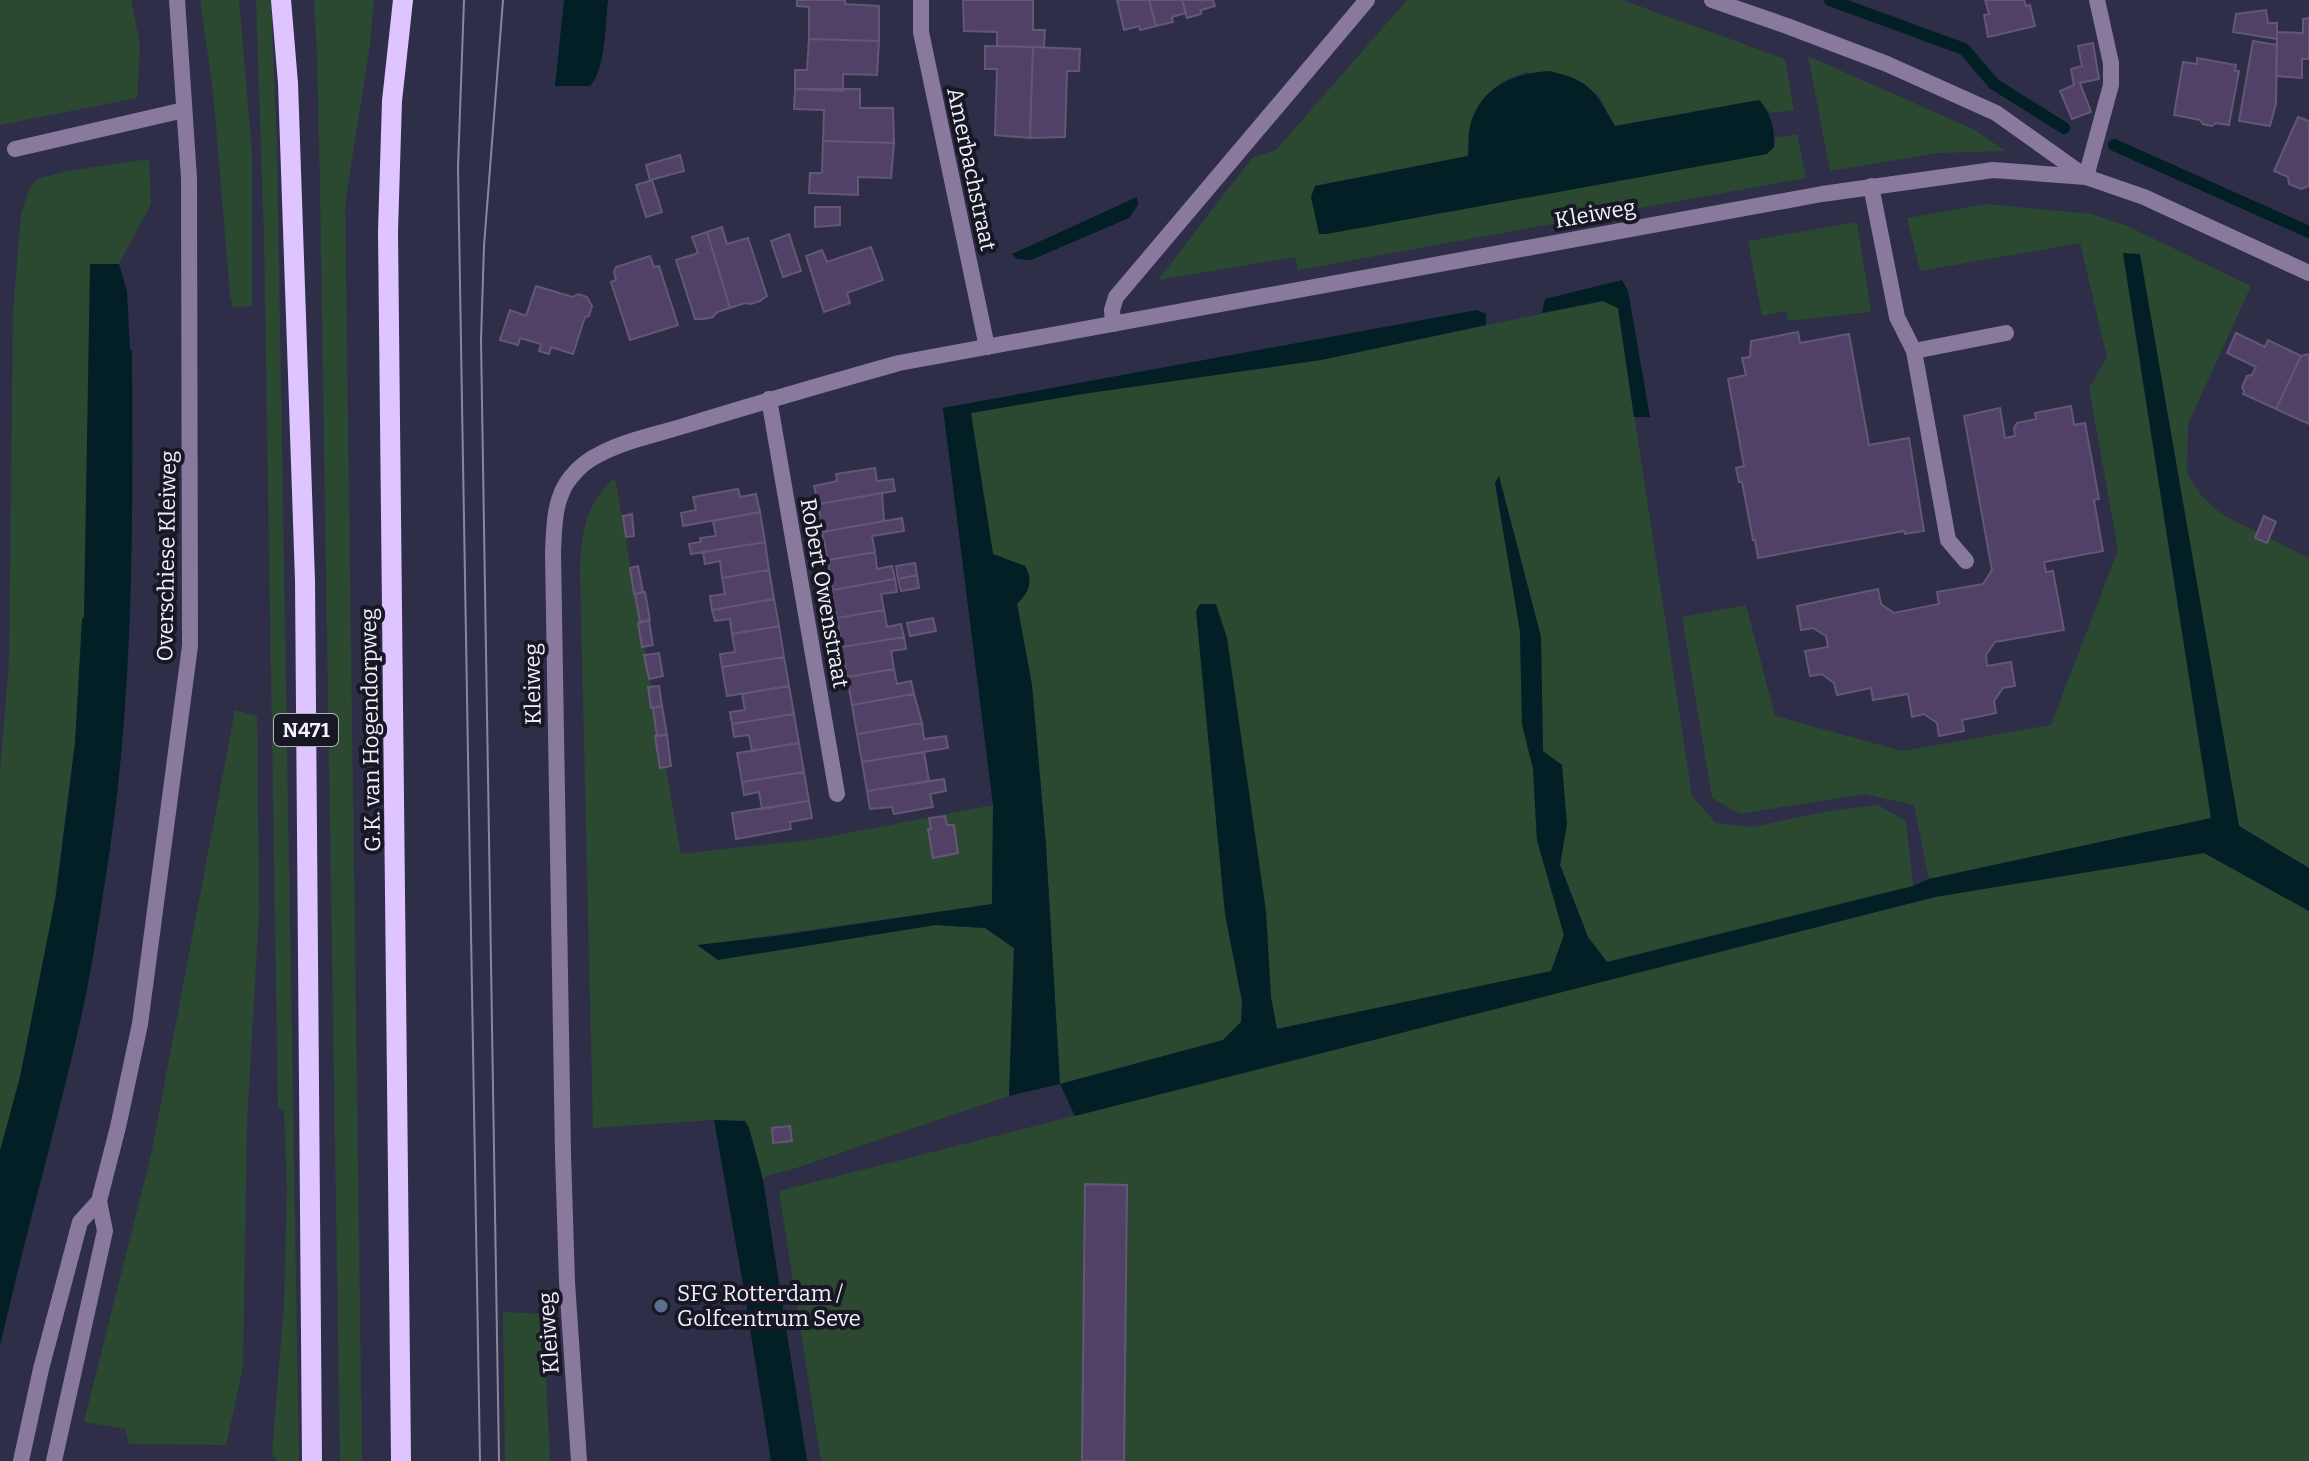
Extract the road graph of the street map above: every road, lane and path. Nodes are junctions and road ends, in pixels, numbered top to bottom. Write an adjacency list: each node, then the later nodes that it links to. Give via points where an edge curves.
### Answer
1 (177, 0): 8 (street, Overschiese Kleiweg)
2 (281, 0): 23 (main road, N471, via 305,580)
3 (403, 0): 24 (main road, G.K. van Hogendorpweg, via 392,101 388,231)
4 (921, 0): 15 (street, Amerbachstraat, via 921,32)
5 (1367, 0): 13 (street, via 1116,297)
6 (1712, 0): 10 (street, Kleiweg, via 1887,64 1996,113)
7 (2097, 0): 10 (street, via 2111,85)
8 (184, 110): 9 (street); 20 (street, Overschiese Kleiweg, via 189,178 190,646 140,1024)
9 (15, 149)
10 (2086, 177): 11 (street, Kleiweg, via 1993,170); 12 (street, Kleiweg, via 2144,197)
11 (1871, 186): 13 (street, Kleiweg); 16 (street, via 1897,317)
12 (2309, 273)
13 (1113, 324): 15 (street, Kleiweg)
14 (2006, 333): 16 (street)
15 (987, 347): 17 (street, Kleiweg, via 899,363)
16 (1914, 351): 18 (street, via 1948,540)
17 (769, 399): 19 (street, Robert Owenstraat); 25 (street, Kleiweg, via 603,452 569,479 554,523 563,1154)
18 (1966, 561)
19 (837, 794)
20 (99, 1201): 21 (street, Overschiese Kleiweg, via 80,1222); 22 (street, Overschiese Kleiweg, via 105,1231)
21 (21, 1461)
22 (54, 1461)
23 (312, 1461)
24 (401, 1461)
25 (579, 1461)

